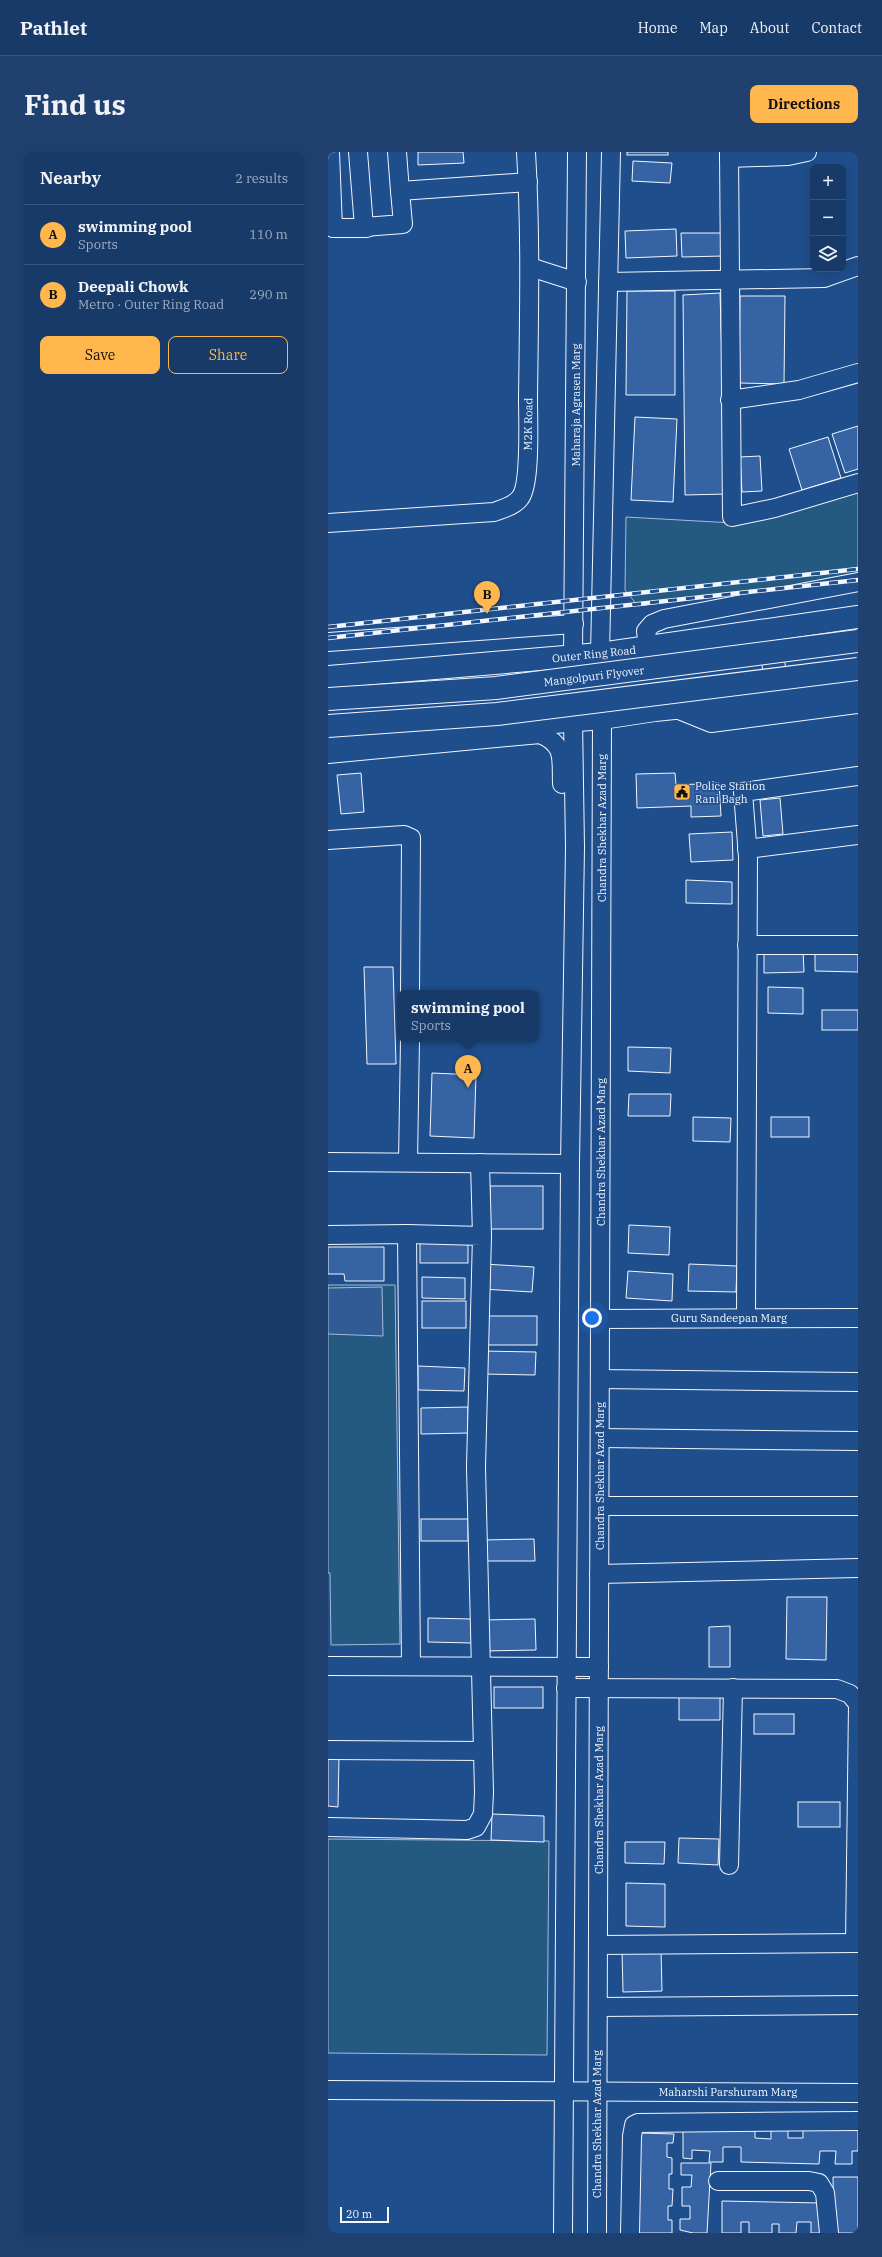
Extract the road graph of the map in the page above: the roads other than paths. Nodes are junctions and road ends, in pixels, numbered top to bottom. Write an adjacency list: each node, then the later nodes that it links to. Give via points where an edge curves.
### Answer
1 (330, 152): 11 (street, via 333,228)
2 (358, 152): 11 (street, via 362,224)
3 (397, 152): 10 (street)
4 (526, 152): 9 (street, M2K Road)
5 (577, 152): 15 (street, Maharaja Agrasen Marg)
6 (611, 152): 16 (street)
7 (807, 152): 8 (street, via 788,156)
8 (729, 155): 14 (street)
9 (528, 182): 10 (street); 13 (street, M2K Road)
10 (400, 191): 11 (street, via 403,224)
11 (367, 228)
12 (858, 266): 14 (street, via 824,278)
13 (530, 267): 15 (street); 22 (street, M2K Road, via 526,482 521,498 494,512)
14 (729, 279): 16 (street); 18 (street)
15 (577, 282): 19 (street, Maharaja Agrasen Marg)
16 (608, 282): 20 (street)
17 (858, 373): 18 (street, via 799,390)
18 (730, 400): 21 (street, via 732,517 775,508)
19 (575, 456): 20 (street); 25 (street, Maharaja Agrasen Marg)
20 (605, 456): 30 (street)
21 (858, 483)
22 (328, 523)
23 (858, 582): 29 (street, via 664,619 652,624 646,632)
24 (858, 617): 26 (main road, Outer Ring Road)
25 (574, 624): 28 (street); 31 (street, Maharaja Agrasen Marg)
26 (751, 634): 29 (main road, Outer Ring Road); 36 (main road, via 766,644 774,660 770,688)
27 (858, 641): 35 (main road, Mangolpuri Flyover, bridge, via 496,688)
28 (328, 642)
29 (648, 648): 30 (main road, Outer Ring Road)
30 (600, 654): 31 (main road, Outer Ring Road)
31 (572, 657): 33 (main road, Outer Ring Road)
32 (858, 669): 41 (main road, bridge, via 497,714)
33 (328, 677)
34 (858, 689): 36 (main road)
35 (328, 699)
36 (759, 699): 38 (main road)
37 (858, 704): 38 (street, via 711,723)
38 (674, 708): 39 (main road)
39 (602, 718): 40 (main road); 48 (street, Chandra Shekhar Azad Marg)
40 (573, 720): 42 (main road); 47 (street)
41 (328, 726)
42 (328, 741)
43 (328, 754): 50 (street, via 540,734 553,739 561,751 564,852)
44 (858, 776): 49 (street, via 743,792)
45 (858, 835): 49 (street)
46 (328, 840): 53 (street, via 404,835 411,838)
47 (575, 842): 48 (street); 50 (street)
48 (602, 844): 64 (street, Chandra Shekhar Azad Marg)
49 (747, 850): 51 (street)
50 (575, 870): 58 (street)
51 (747, 945): 52 (street); 62 (street)
52 (858, 945)
53 (410, 990)
54 (410, 1042): 56 (street)
55 (328, 1162): 56 (street)
56 (408, 1162): 57 (street)
57 (480, 1163): 58 (street); 61 (street)
58 (570, 1164): 76 (street)
59 (407, 1234): 60 (street); 61 (street); 74 (street)
60 (328, 1235)
61 (482, 1236): 75 (street, via 476,1467)
62 (746, 1318): 63 (street, Guru Sandeepan Marg); 64 (street, Guru Sandeepan Marg)
63 (858, 1318)
64 (600, 1319): 65 (street, Chandra Shekhar Azad Marg)
65 (600, 1380): 66 (street); 67 (street, Chandra Shekhar Azad Marg)
66 (858, 1382)
67 (600, 1438): 68 (street); 69 (street, Chandra Shekhar Azad Marg)
68 (858, 1441)
69 (600, 1506): 70 (street); 72 (street, Chandra Shekhar Azad Marg)
70 (858, 1506)
71 (858, 1568): 72 (street)
72 (599, 1574): 77 (street, Chandra Shekhar Azad Marg)
73 (328, 1666): 74 (street)
74 (411, 1666): 75 (street)
75 (481, 1666): 76 (street); 82 (street)
76 (567, 1666): 77 (street); 78 (street)
77 (599, 1667): 79 (street, Chandra Shekhar Azad Marg)
78 (566, 1688): 79 (street); 90 (street)
79 (599, 1688): 80 (street); 86 (street, Chandra Shekhar Azad Marg)
80 (733, 1688): 84 (street); 85 (street, via 837,1688 850,1694 858,1704)
81 (328, 1750): 82 (street)
82 (483, 1751): 83 (street, via 483,1814 476,1827 467,1830)
83 (328, 1827)
84 (729, 1865)
85 (856, 1943): 86 (street)
86 (598, 1945): 88 (street, Chandra Shekhar Azad Marg)
87 (858, 2006): 88 (street)
88 (598, 2007): 91 (street, Chandra Shekhar Azad Marg)
89 (328, 2090): 90 (street)
90 (564, 2092): 91 (street, Maharshi Parshuram Marg); 95 (street)
91 (597, 2092): 92 (street, Maharshi Parshuram Marg); 96 (street, Chandra Shekhar Azad Marg)
92 (858, 2093)
93 (858, 2121): 97 (street, via 638,2123 634,2125 632,2136)
94 (718, 2181): 98 (street, via 819,2183 825,2193)
95 (563, 2233)
96 (597, 2233)
97 (630, 2233)
98 (829, 2233)

